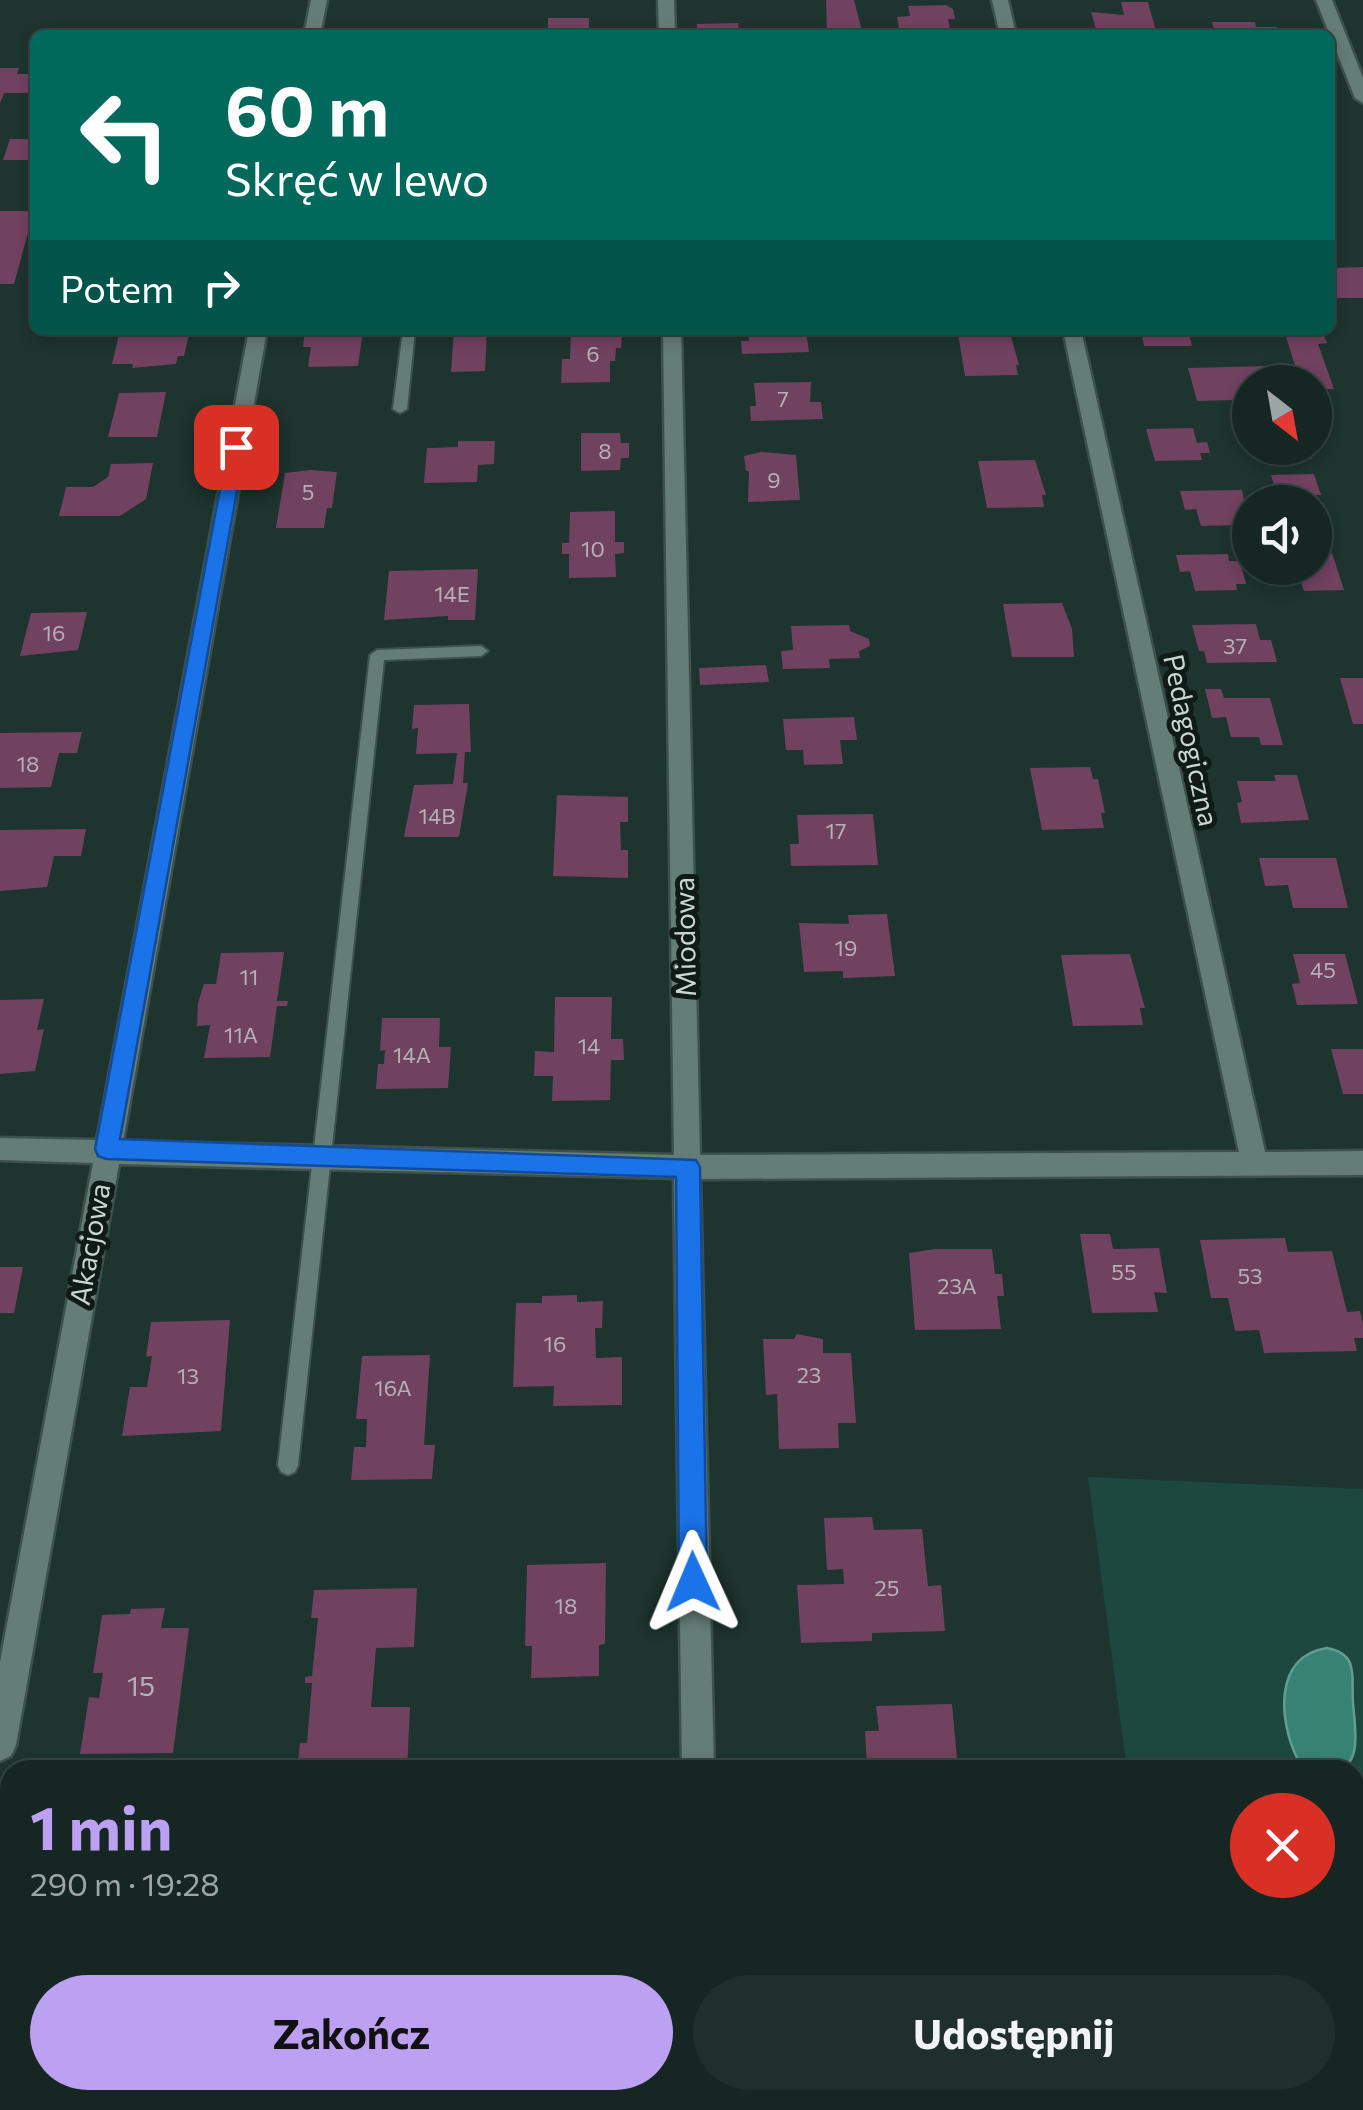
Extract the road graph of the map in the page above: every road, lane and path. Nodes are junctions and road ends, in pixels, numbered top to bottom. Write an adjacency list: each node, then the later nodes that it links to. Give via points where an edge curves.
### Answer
1 (318, 0): 5 (street)
2 (666, 0): 6 (street)
3 (1000, 0): 7 (street)
4 (1324, 0): 8 (street)
5 (313, 30)
6 (667, 30)
7 (1007, 30)
8 (1363, 98)
9 (257, 335): 16 (street, Akacjowa)
10 (408, 335): 13 (lane)
11 (672, 335): 20 (street, Miodowa)
12 (1073, 335): 18 (street, Pedagogiczna)
13 (400, 409)
14 (481, 651): 17 (lane, via 377,655)
15 (0, 1149): 16 (street)
16 (106, 1149): 17 (street); 22 (street, Akacjowa)
17 (322, 1156): 20 (street); 21 (lane)
18 (1254, 1163): 19 (street); 20 (street)
19 (1363, 1163)
20 (688, 1167): 23 (street, Miodowa)
21 (288, 1464)
22 (0, 1745)
23 (698, 1760)

